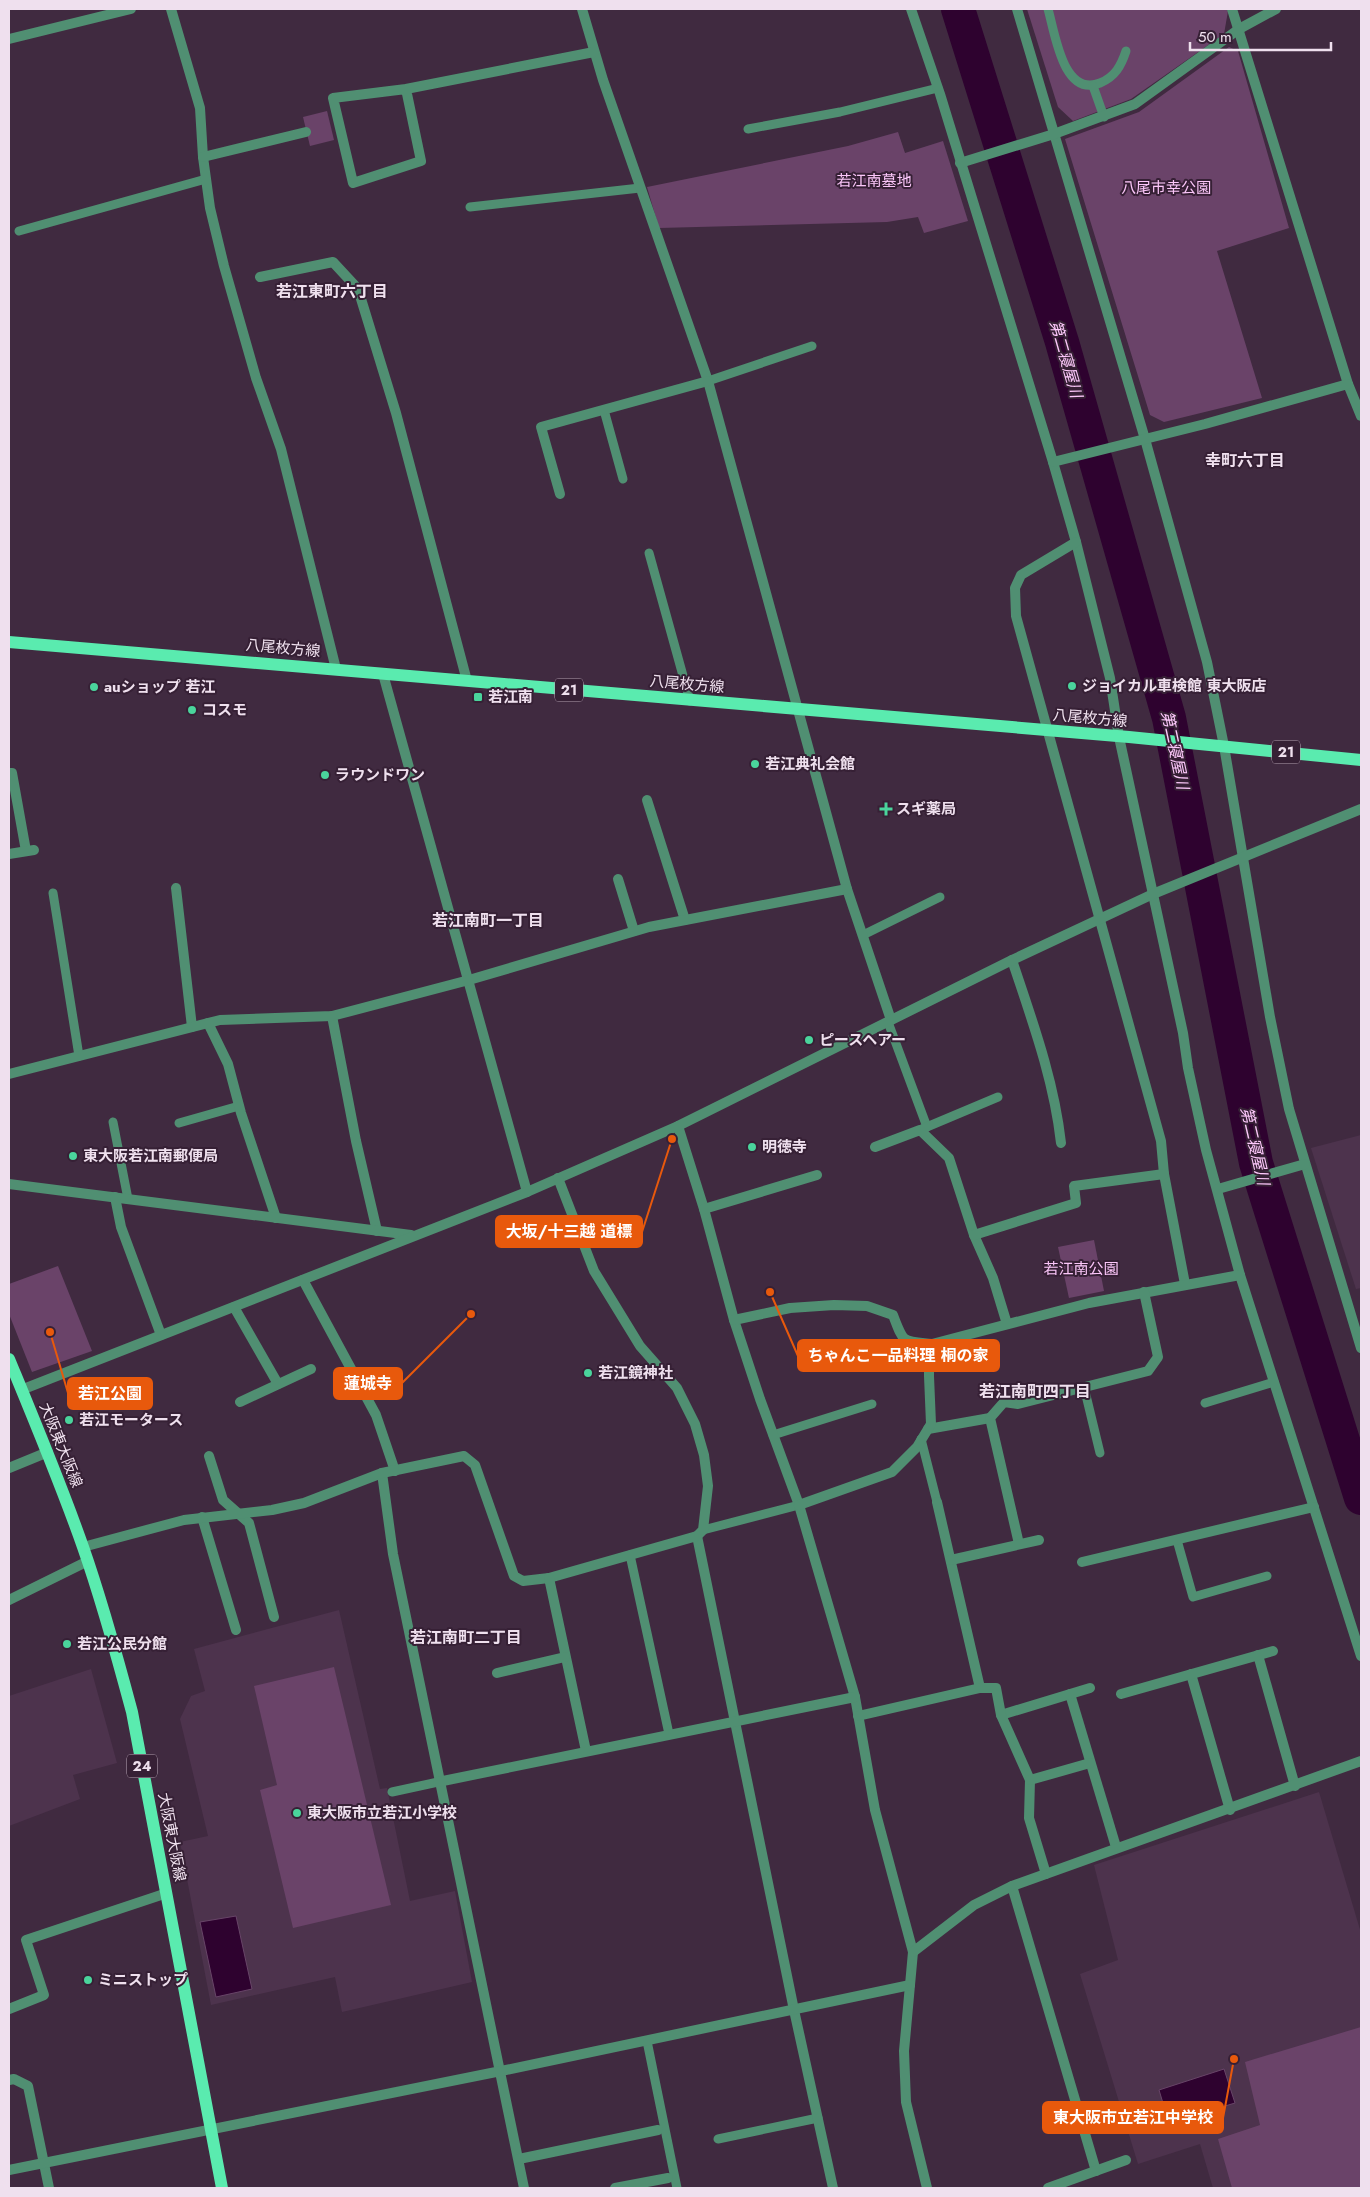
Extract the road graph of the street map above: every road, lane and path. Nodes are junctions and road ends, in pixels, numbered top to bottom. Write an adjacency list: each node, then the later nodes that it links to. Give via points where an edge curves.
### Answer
1 (131, 9): 9 (street)
2 (171, 9): 21 (street, via 200,108)
3 (582, 9): 13 (street)
4 (911, 9): 15 (street)
5 (1017, 9): 20 (street)
6 (1048, 9): 14 (lane, via 1066,70 1080,84)
7 (1232, 9): 10 (street)
8 (1276, 9): 10 (street)
9 (103, 12): 11 (street)
10 (1239, 29): 17 (street, via 1135,104); 30 (street)
11 (9, 38)
12 (1126, 51): 14 (lane, via 1114,74)
13 (594, 52): 16 (street); 24 (street)
14 (1093, 86): 17 (lane)
15 (938, 88): 18 (lane, via 840,112); 22 (street)
16 (406, 89): 16 (street, via 333,98 353,184 421,161)
17 (1104, 117): 20 (street)
18 (748, 129)
19 (306, 132): 21 (street)
20 (1054, 134): 22 (street); 33 (street)
21 (203, 157): 23 (street)
22 (960, 163): 34 (street)
23 (206, 179): 26 (lane); 40 (street, via 224,266 256,378 282,449)
24 (640, 188): 25 (lane); 29 (street)
25 (470, 207)
26 (20, 231)
27 (260, 277): 42 (street, via 333,262 358,289 396,413)
28 (812, 346): 29 (lane)
29 (708, 381): 31 (street); 44 (street)
30 (1348, 384): 32 (street); 33 (street)
31 (604, 410): 35 (lane); 36 (street, via 541,427)
32 (1361, 416)
33 (1145, 439): 34 (street); 47 (street, via 1207,662)
34 (1053, 462): 37 (street)
35 (623, 479)
36 (560, 494)
37 (1076, 542): 45 (street, via 1021,575 1015,588 1016,616); 46 (street)
38 (649, 553): 43 (lane)
39 (9, 642): 40 (main road, 八尾枚方線 / 21)
40 (336, 669): 41 (main road, 八尾枚方線 / 21)
41 (383, 674): 42 (main road, 八尾枚方線 / 21); 65 (street)
42 (467, 681): 43 (main road, 八尾枚方線 / 21)
43 (690, 700): 44 (main road, 八尾枚方線 / 21)
44 (798, 710): 45 (main road, 八尾枚方線 / 21); 56 (street)
45 (1047, 730): 46 (main road, 八尾枚方線 / 21); 61 (street)
46 (1124, 737): 47 (main road, 八尾枚方線 / 21); 58 (street)
47 (1224, 746): 48 (main road, 八尾枚方線 / 21); 53 (street)
48 (1361, 760)
49 (9, 773): 52 (street, via 12,772 30,851)
50 (647, 800): 60 (street)
51 (1361, 809): 53 (street)
52 (9, 854)
53 (1242, 857): 58 (street); 80 (street, via 1270,1017 1289,1109)
54 (618, 878): 62 (street)
55 (176, 888): 69 (street)
56 (848, 889): 60 (street); 63 (street)
57 (53, 893): 70 (lane)
58 (1153, 894): 61 (street); 85 (street, via 1206,1150)
59 (940, 897): 63 (lane)
60 (685, 920): 62 (street)
61 (1098, 921): 64 (street); 81 (street, via 1161,1141)
62 (634, 931): 65 (street)
63 (863, 935): 67 (street)
64 (1012, 960): 67 (street); 78 (street, via 1044,1059 1058,1114)
65 (469, 980): 66 (street); 86 (street)
66 (332, 1016): 68 (street); 91 (street)
67 (890, 1021): 76 (street); 77 (lane)
68 (208, 1023): 69 (street); 73 (street, via 228,1064)
69 (192, 1027): 70 (street)
70 (79, 1056): 71 (street)
71 (9, 1074)
72 (998, 1097): 77 (lane)
73 (239, 1106): 75 (lane); 90 (street)
74 (113, 1122): 88 (lane)
75 (180, 1123)
76 (678, 1126): 83 (street); 89 (street)
77 (924, 1128): 79 (street); 93 (street, via 949,1158)
78 (1061, 1143)
79 (875, 1147)
80 (1305, 1164): 85 (street); 103 (street)
81 (1164, 1174): 93 (street, via 1074,1186 1076,1203); 96 (street)
82 (817, 1175): 89 (street)
83 (558, 1178): 86 (street); 128 (street, via 599,1280 640,1346 677,1388 695,1424 708,1486)
84 (9, 1184): 87 (street)
85 (1218, 1189): 94 (street)
86 (527, 1192): 92 (street)
87 (115, 1197): 88 (street); 101 (street, via 121,1227)
88 (128, 1199): 90 (street)
89 (704, 1209): 99 (street)
90 (276, 1218): 91 (street)
91 (377, 1231): 92 (street)
92 (412, 1235): 95 (street)
93 (974, 1236): 100 (street, via 993,1278)
94 (1240, 1275): 96 (street); 106 (street)
95 (303, 1280): 98 (street); 121 (street, via 376,1415)
96 (1185, 1284): 97 (street)
97 (1144, 1292): 100 (street); 108 (street, via 1158,1358 1148,1371)
98 (234, 1307): 101 (street); 107 (street)
99 (734, 1320): 102 (street, via 790,1308 867,1306 893,1316 906,1341); 115 (street)
100 (1007, 1324): 102 (street)
101 (161, 1335): 109 (street)
102 (932, 1344): 114 (street, via 929,1376 931,1424)
103 (1361, 1348)
104 (9, 1359): 109 (main road, 大阪東大阪線 / 24)
105 (311, 1368): 107 (street)
106 (1274, 1382): 111 (lane); 125 (street)
107 (278, 1384): 110 (street)
108 (1084, 1387): 113 (street, via 1018,1404 1004,1402); 118 (lane)
109 (21, 1390): 117 (main road, 大阪東大阪線 / 24)
110 (240, 1402)
111 (1205, 1403)
112 (872, 1404): 115 (lane)
113 (990, 1418): 114 (street); 131 (street)
114 (928, 1429): 116 (street)
115 (773, 1435): 124 (street)
116 (921, 1439): 123 (lane); 124 (street, via 892,1472)
117 (48, 1452): 120 (street); 132 (main road, 大阪東大阪線 / 24)
118 (1100, 1453)
119 (209, 1456): 126 (street, via 223,1500)
120 (9, 1468)
121 (395, 1471): 122 (street); 138 (street, via 464,1456 475,1465 514,1576 523,1580)
122 (382, 1473): 126 (street, via 304,1503); 161 (street, via 392,1554)
123 (937, 1502): 134 (street)
124 (799, 1505): 128 (lane); 152 (street)
125 (1314, 1507): 130 (street); 144 (street)
126 (237, 1514): 127 (street); 140 (street, via 250,1523)
127 (202, 1517): 132 (street); 141 (street)
128 (700, 1533): 133 (street); 155 (street)
129 (1039, 1540): 131 (street)
130 (1177, 1540): 136 (street); 137 (lane, via 1193,1596)
131 (1019, 1544): 134 (street)
132 (83, 1547): 135 (main road, 大阪東大阪線 / 24)
133 (630, 1555): 138 (street); 156 (lane)
134 (951, 1560): 148 (street)
135 (88, 1561): 139 (street); 168 (main road, 大阪東大阪線 / 24, via 132,1712)
136 (1082, 1562)
137 (1267, 1576)
138 (549, 1578): 145 (street)
139 (9, 1600)
140 (274, 1617)
141 (236, 1630)
142 (1273, 1650): 143 (street)
143 (1258, 1655): 147 (street); 162 (street)
144 (1361, 1656)
145 (566, 1657): 146 (street); 157 (street)
146 (497, 1673)
147 (1191, 1674): 151 (street); 164 (street)
148 (980, 1688): 153 (street); 154 (street, via 996,1688)
149 (1090, 1688): 150 (street)
150 (1070, 1694): 154 (street); 159 (street)
151 (1121, 1694)
152 (855, 1697): 153 (street); 155 (street)
153 (858, 1716): 169 (street, via 876,1810)
154 (1002, 1716): 160 (street)
155 (735, 1721): 156 (street); 172 (street)
156 (669, 1734): 157 (street)
157 (586, 1751): 161 (street)
158 (1361, 1761): 162 (street)
159 (1090, 1762): 160 (street); 165 (street)
160 (1030, 1780): 166 (street, via 1029,1818)
161 (438, 1782): 163 (lane); 174 (street)
162 (1295, 1786): 164 (street)
163 (392, 1792)
164 (1230, 1810): 165 (street)
165 (1116, 1847): 166 (street)
166 (1046, 1874): 167 (street)
167 (1012, 1886): 169 (street, via 974,1905); 184 (street)
168 (167, 1893): 171 (street, via 26,1940 44,1994); 177 (main road, 大阪東大阪線 / 24)
169 (913, 1952): 170 (street)
170 (910, 1985): 172 (street); 192 (street, via 904,2051 906,2102)
171 (9, 2009)
172 (794, 2010): 173 (street); 176 (street)
173 (647, 2041): 174 (street); 190 (lane)
174 (501, 2071): 177 (street); 180 (street)
175 (9, 2080): 182 (street, via 28,2086)
176 (818, 2118): 179 (lane); 191 (street)
177 (210, 2129): 182 (street); 187 (main road, 大阪東大阪線 / 24)
178 (658, 2130): 180 (street)
179 (718, 2139)
180 (519, 2159): 188 (street)
181 (1126, 2160): 184 (street)
182 (44, 2162): 183 (street); 186 (street)
183 (9, 2170)
184 (1096, 2171): 193 (street)
185 (668, 2178): 189 (street)
186 (49, 2188)
187 (222, 2188)
188 (524, 2188)
189 (615, 2188)
190 (677, 2188)
191 (834, 2188)
192 (927, 2188)
193 (1048, 2188)

